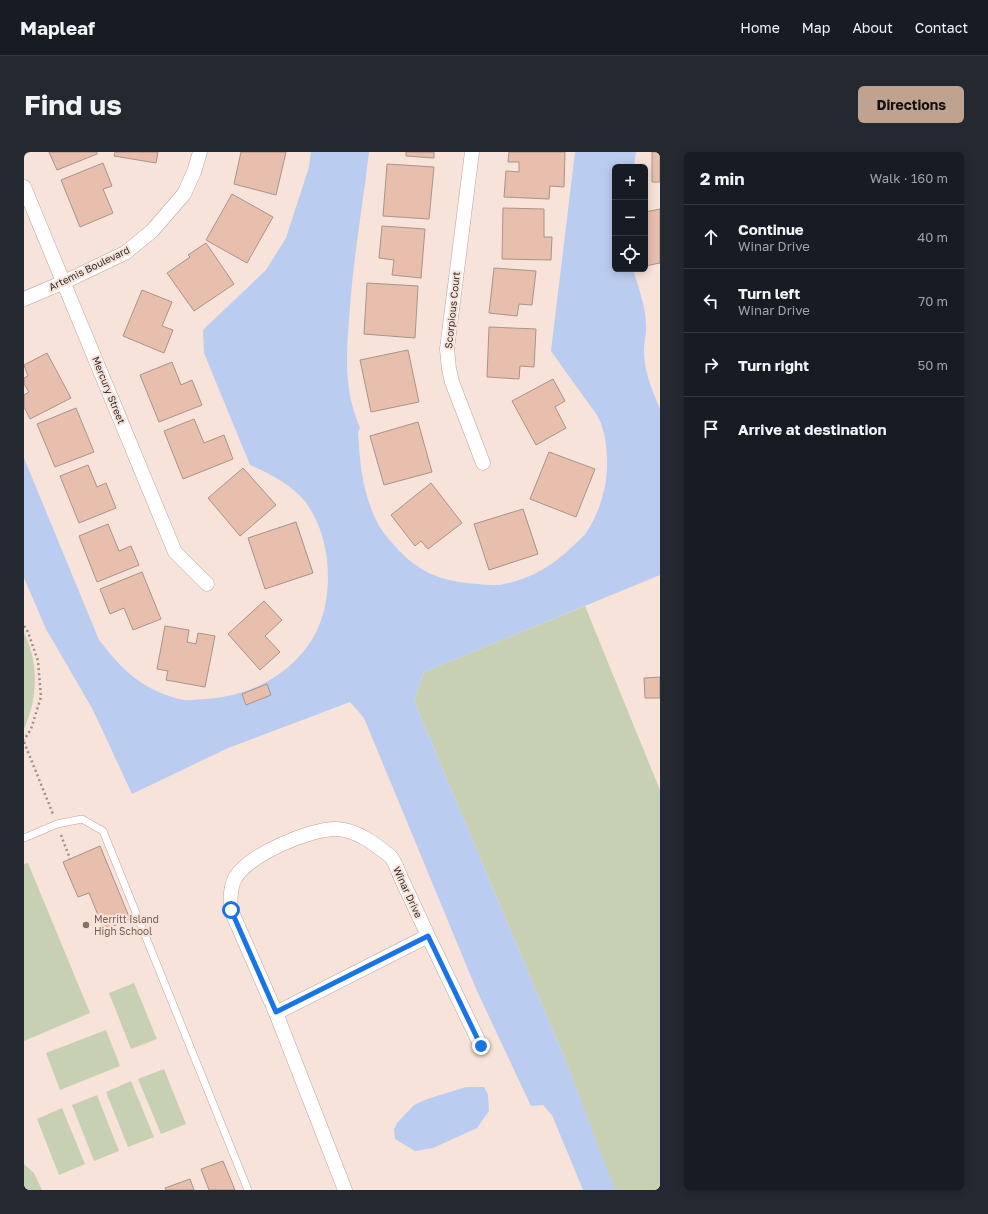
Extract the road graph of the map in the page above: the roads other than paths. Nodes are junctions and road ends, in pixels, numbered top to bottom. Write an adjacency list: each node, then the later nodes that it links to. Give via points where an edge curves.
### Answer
1 (200, 152): 4 (street, Artemis Boulevard, via 184,194 152,231 125,253)
2 (472, 152): 6 (street, Scorpious Court, via 447,349 452,382)
3 (24, 186): 4 (street, Mercury Street)
4 (64, 282): 5 (street, Artemis Boulevard); 7 (street, Mercury Street, via 175,552)
5 (24, 299)
6 (483, 463)
7 (207, 584)
8 (24, 838): 12 (lane, via 57,824 82,820 103,831)
9 (428, 936): 10 (street); 10 (street, Winar Drive, via 392,858 353,832 337,829 308,834 251,860 235,878 230,898 231,910); 11 (street, Winar Drive)
10 (276, 1012): 13 (street, Winar Drive)
11 (481, 1046)
12 (248, 1190)
13 (345, 1190)

